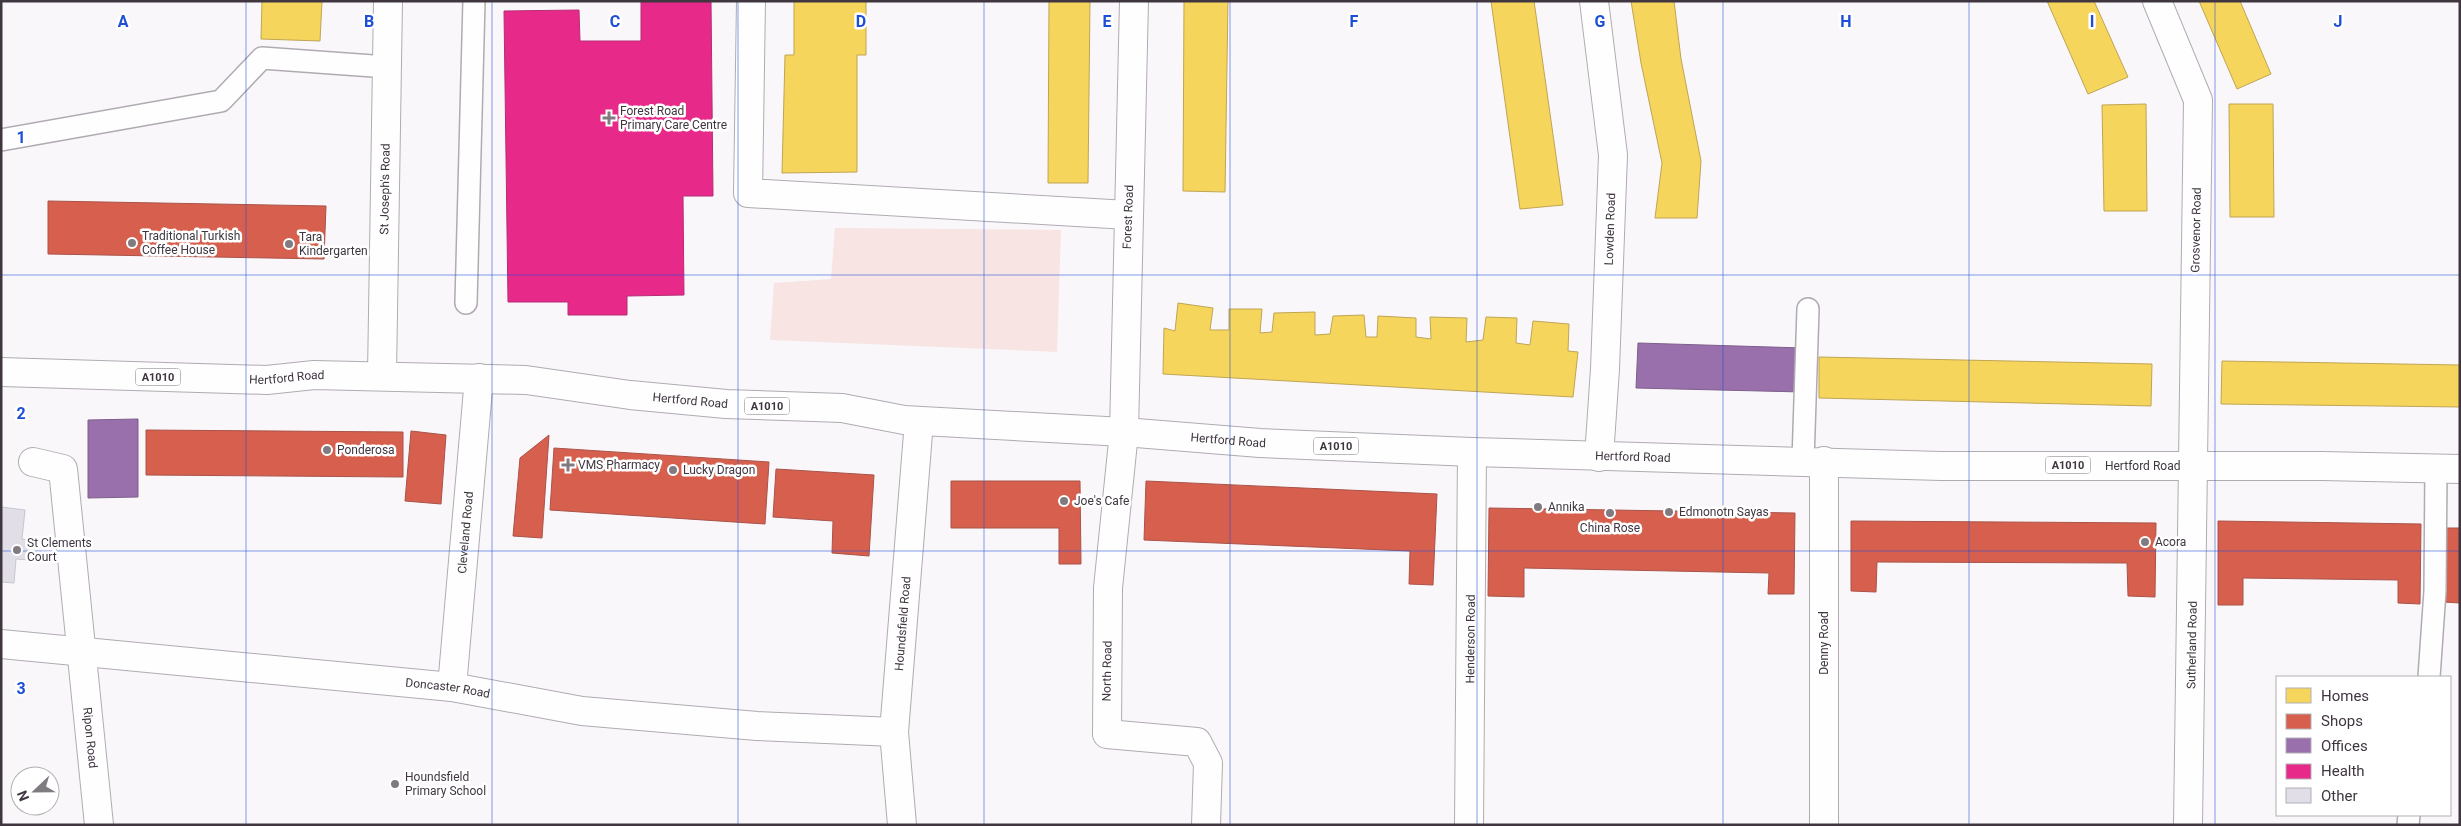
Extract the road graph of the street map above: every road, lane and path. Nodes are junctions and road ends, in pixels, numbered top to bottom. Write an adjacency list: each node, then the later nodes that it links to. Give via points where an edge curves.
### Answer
1 (388, 1): 7 (street, St Joseph's Road)
2 (474, 1): 10 (lane)
3 (751, 1): 9 (street, via 748,193)
4 (1134, 1): 9 (street, Forest Road)
5 (1594, 1): 18 (street, Lowden Road, via 1613,155)
6 (2157, 1): 21 (street, Grosvenor Road, via 2198,100)
7 (387, 67): 8 (lane, via 262,58 221,101); 13 (street, St Joseph's Road)
8 (1, 140)
9 (1128, 215): 16 (street, Forest Road)
10 (466, 303)
11 (1808, 309): 19 (lane)
12 (1, 372): 13 (street, Hertford Road / A1010, via 267,380 314,375)
13 (382, 376): 14 (street, Hertford Road / A1010)
14 (479, 378): 15 (street, Hertford Road / A1010, via 526,380 630,395 726,404 842,408); 26 (street, Cleveland Road)
15 (919, 421): 16 (street, Hertford Road / A1010); 27 (street, Houndsfield Road)
16 (1124, 432): 17 (street, Hertford Road / A1010, via 1260,444); 30 (street, North Road, via 1108,588 1107,734 1198,742 1208,763)
17 (1472, 452): 18 (street, Hertford Road / A1010); 31 (street, Henderson Road)
18 (1599, 457): 19 (street, Hertford Road / A1010)
19 (1814, 461): 21 (street, Hertford Road / A1010, via 1941,466); 32 (street, Denny Road)
20 (33, 462): 24 (street, Ripon Road, via 63,469)
21 (2194, 466): 22 (street, Hertford Road / A1010); 33 (street, Sutherland Road)
22 (2448, 468): 25 (lane)
23 (1, 644): 24 (street, Doncaster Road)
24 (80, 652): 26 (street, Doncaster Road); 28 (street, Ripon Road)
25 (2429, 676)
26 (452, 687): 27 (street, Doncaster Road, via 582,711 758,726)
27 (894, 732): 29 (street, Houndsfield Road)
28 (99, 825)
29 (902, 825)
30 (1206, 825)
31 (1470, 825)
32 (1824, 825)
33 (2188, 825)

